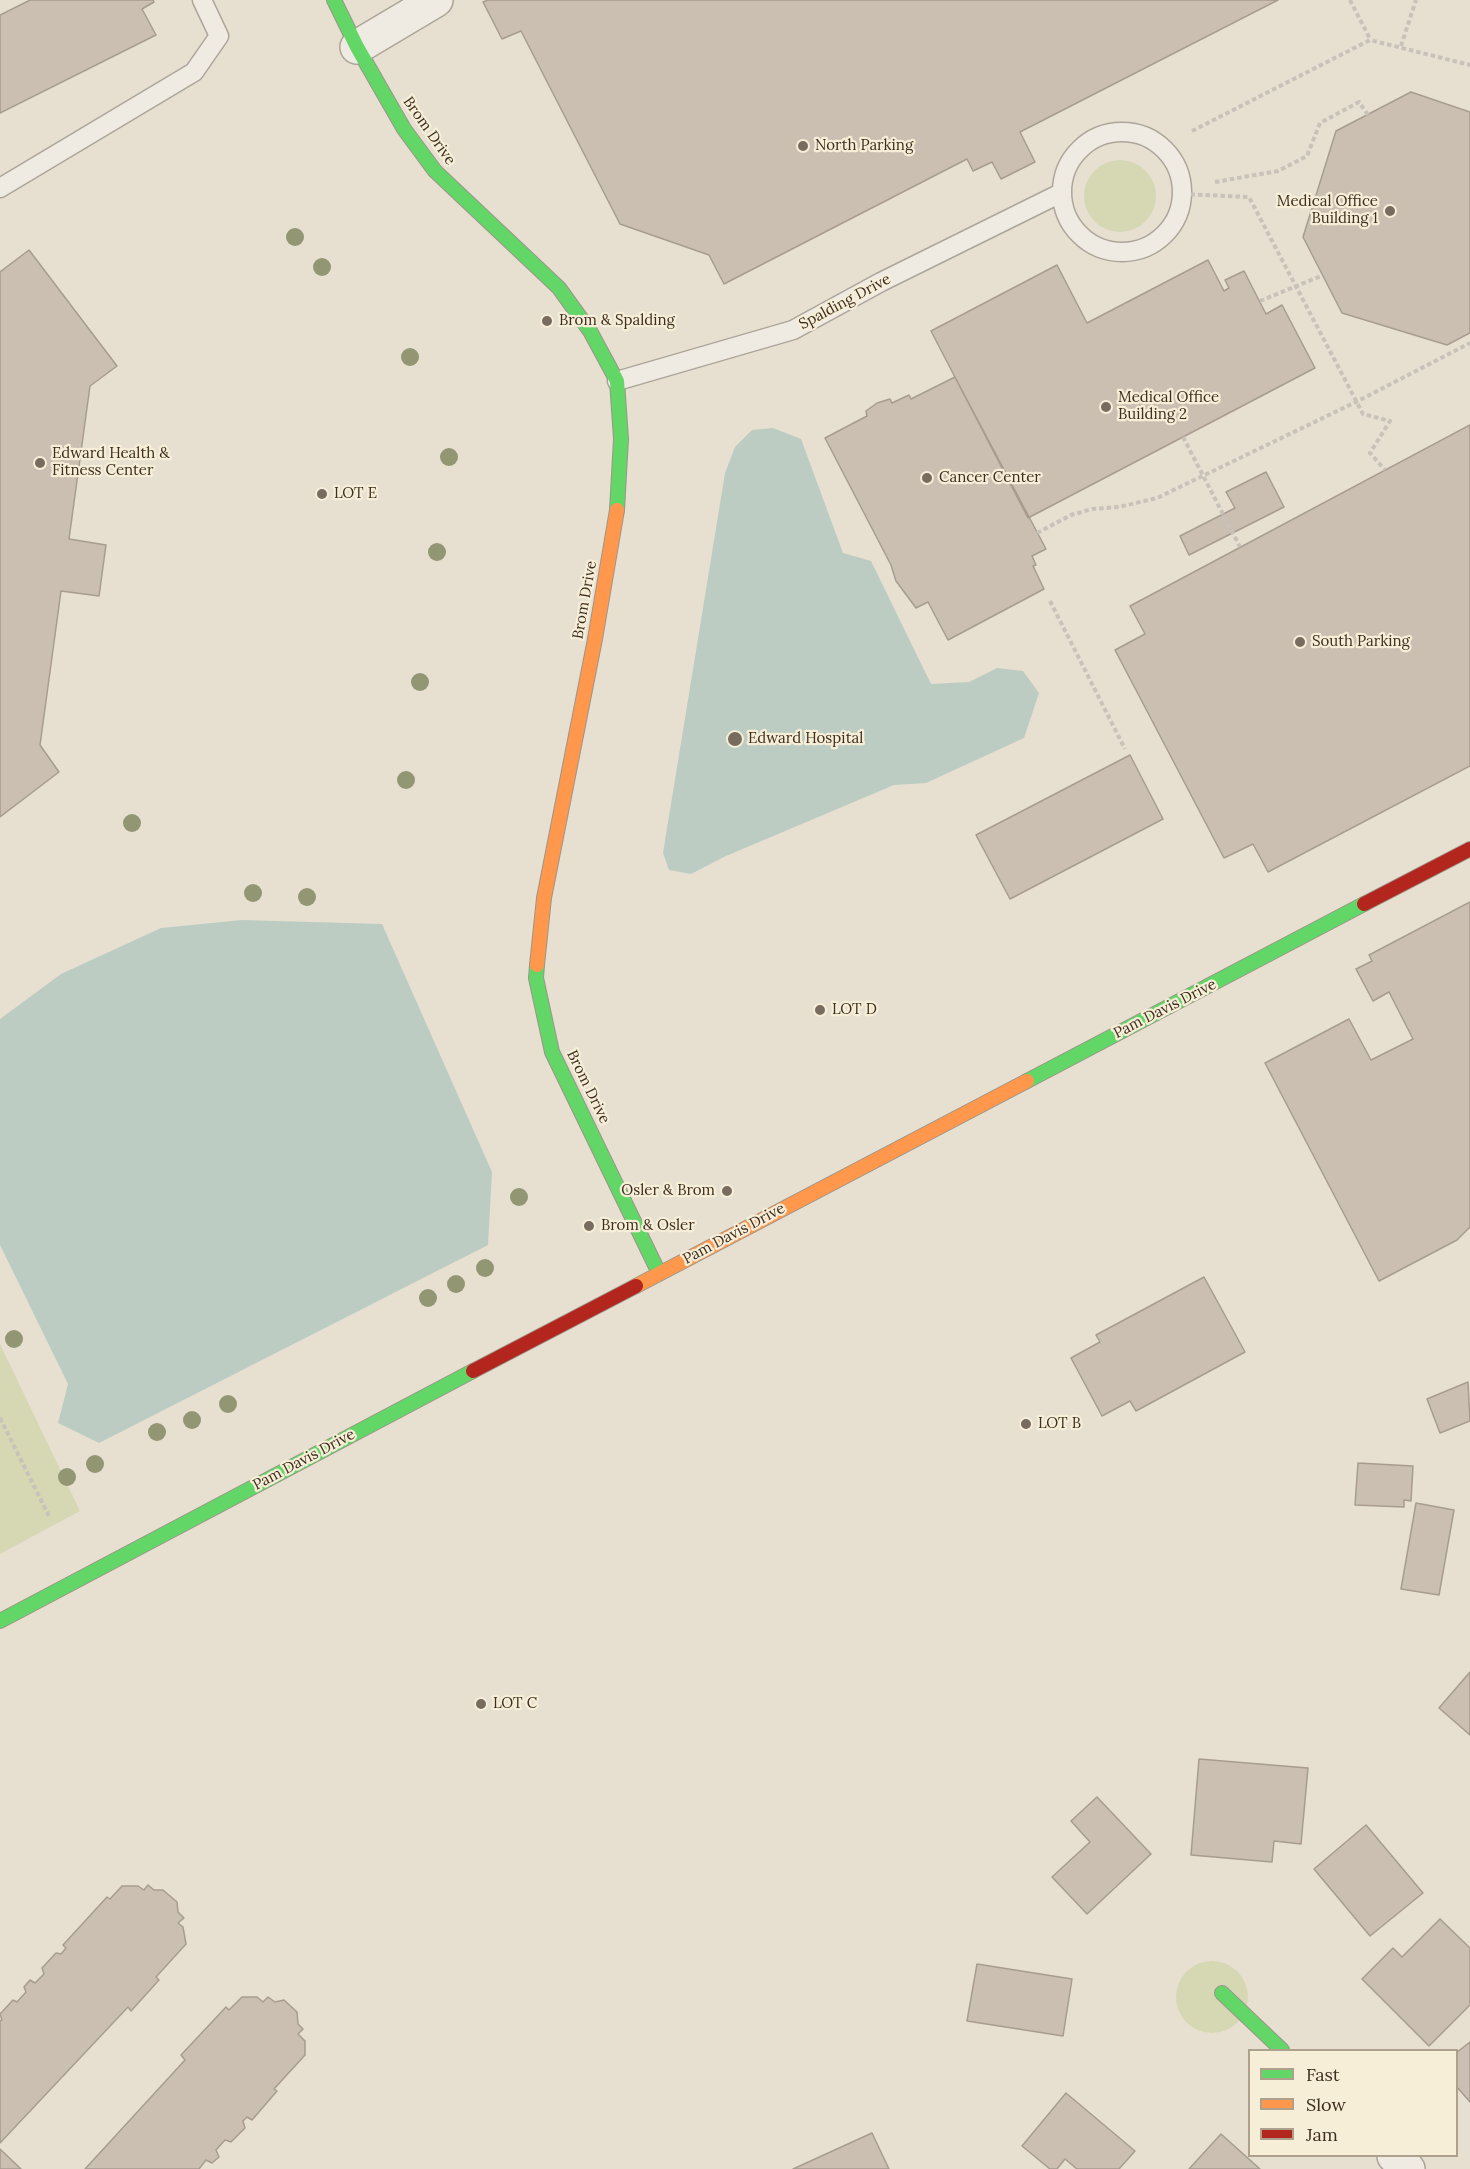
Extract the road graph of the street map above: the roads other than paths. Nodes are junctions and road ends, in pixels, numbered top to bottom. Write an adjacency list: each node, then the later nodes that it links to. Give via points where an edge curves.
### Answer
1 (202, 0): 5 (lane, via 219,36 194,72)
2 (334, 0): 4 (street, Brom Drive)
3 (436, 0): 4 (street)
4 (357, 47): 7 (street, Brom Drive, via 404,129 435,171 559,288 590,331)
5 (0, 188)
6 (1061, 193): 6 (lane, via 1072,157 1103,134 1122,131 1159,144 1172,158 1183,194 1179,214 1168,232 1151,245 1132,252 1111,252 1091,245 1076,232 1065,214); 7 (lane, Spalding Drive, via 793,330)
7 (617, 381): 9 (street, Brom Drive, via 619,495 544,898 536,978 552,1052)
8 (1470, 849): 9 (street, Pam Davis Drive)
9 (659, 1274): 10 (street, Pam Davis Drive)
10 (0, 1622)
11 (1222, 1993): 12 (street)
12 (1281, 2049)
13 (1395, 2157): 14 (street)
14 (1408, 2169)

